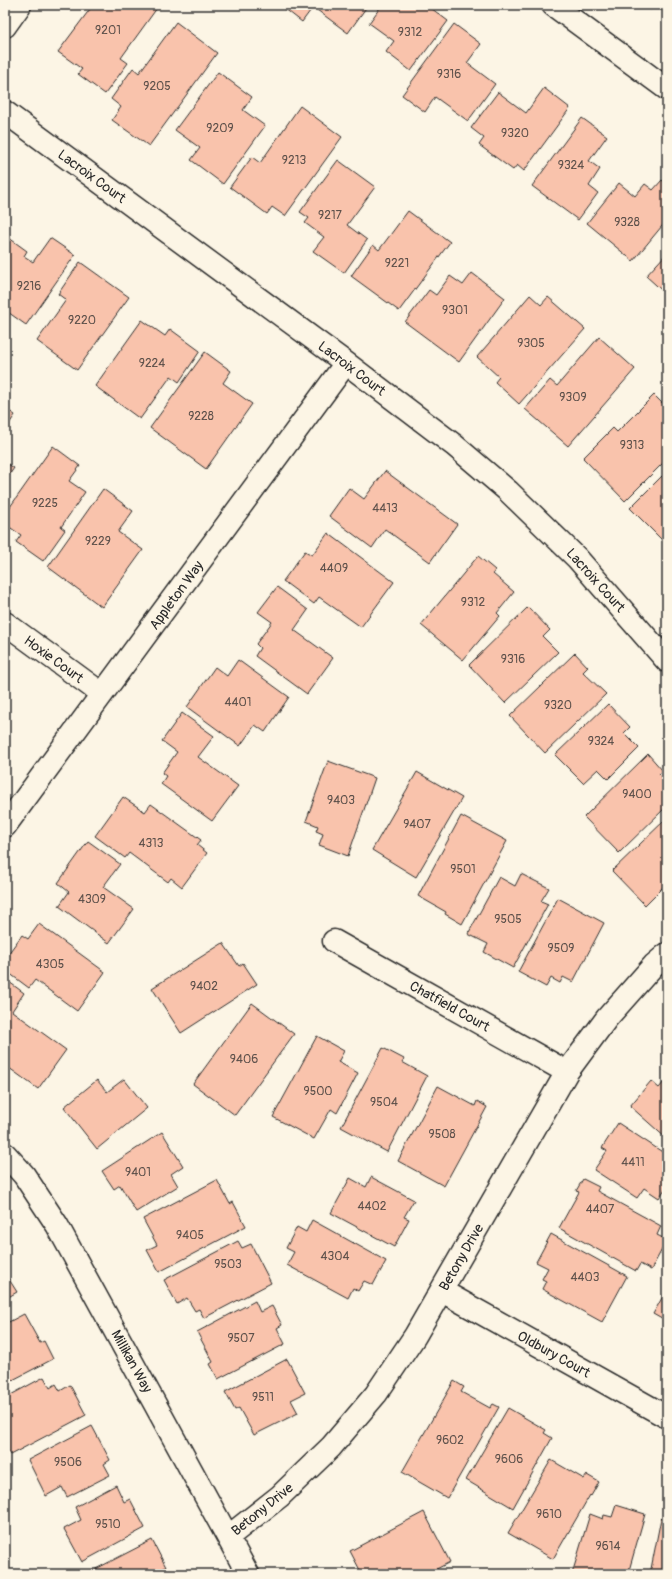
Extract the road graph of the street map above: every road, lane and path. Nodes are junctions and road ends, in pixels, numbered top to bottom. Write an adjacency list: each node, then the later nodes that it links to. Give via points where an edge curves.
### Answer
1 (20, 5): 3 (street)
2 (553, 5): 4 (street)
3 (5, 26)
4 (667, 90)
5 (5, 112): 6 (street, Lacroix Court)
6 (346, 363): 8 (street, Lacroix Court, via 454,445 508,491 577,558); 9 (street, Appleton Way)
7 (5, 623): 9 (street, Hoxie Court)
8 (667, 661)
9 (102, 694): 10 (street, Appleton Way)
10 (5, 826)
11 (334, 941): 13 (street, Chatfield Court)
12 (667, 954): 13 (street, Betony Drive, via 607,1018)
13 (567, 1072): 15 (street, Betony Drive)
14 (5, 1154): 17 (street, Millikan Way, via 24,1175 57,1225)
15 (442, 1290): 16 (street, Oldbury Court); 17 (street, Betony Drive, via 376,1394 331,1447 280,1496)
16 (667, 1417)
17 (228, 1537): 18 (street, Millikan Way)
18 (248, 1574)

